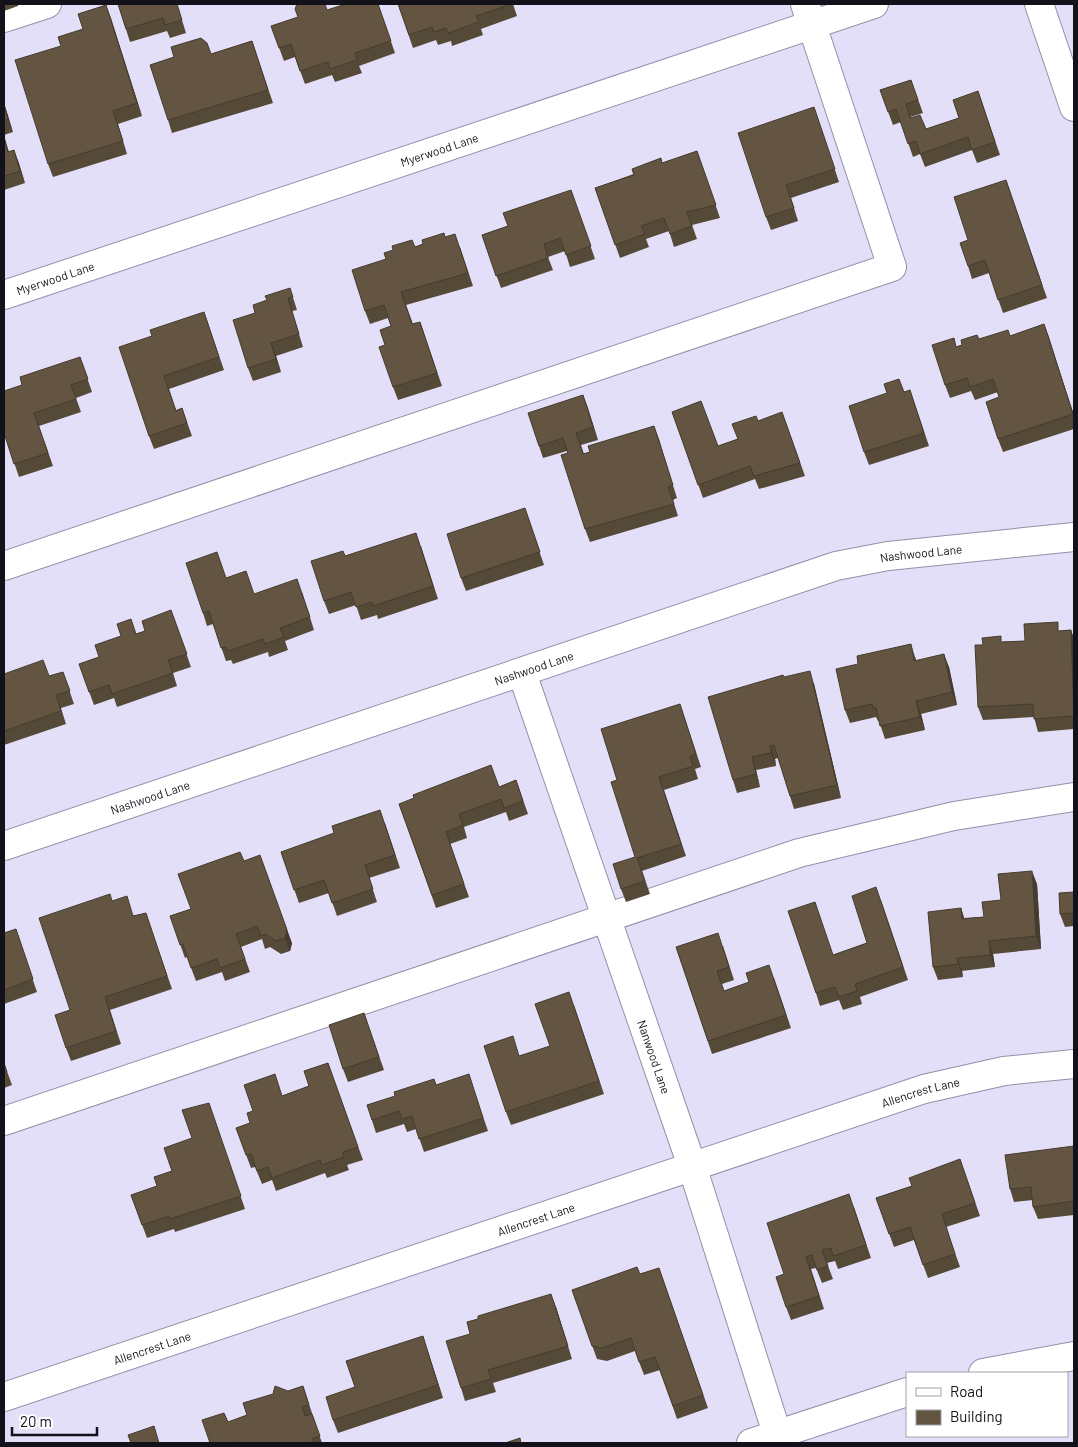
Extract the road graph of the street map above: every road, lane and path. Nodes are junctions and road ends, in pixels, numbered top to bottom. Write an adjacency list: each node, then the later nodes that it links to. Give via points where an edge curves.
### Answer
1 (47, 4): 5 (street)
2 (874, 4): 4 (street, Myerwood Lane)
3 (1039, 4): 6 (street)
4 (808, 14): 7 (street, Myerwood Lane); 9 (street, via 892,267)
5 (4, 18)
6 (1074, 107)
7 (4, 295)
8 (1074, 537): 10 (street, Nashwood Lane, via 888,556 836,566)
9 (4, 566)
10 (522, 673): 12 (street, Nashwood Lane); 13 (street, Nanwood Lane)
11 (1074, 797): 13 (street, via 954,816 799,852)
12 (4, 846)
13 (607, 918): 15 (street); 16 (street, Nanwood Lane)
14 (1074, 1064): 16 (street, Allencrest Lane, via 1004,1071 924,1089)
15 (4, 1122)
16 (692, 1166): 20 (street, Allencrest Lane); 21 (street, Nanwood Lane)
17 (1074, 1356): 18 (street)
18 (988, 1372)
19 (906, 1392): 21 (street)
20 (4, 1397)
21 (779, 1439): 22 (street)
22 (751, 1443)

